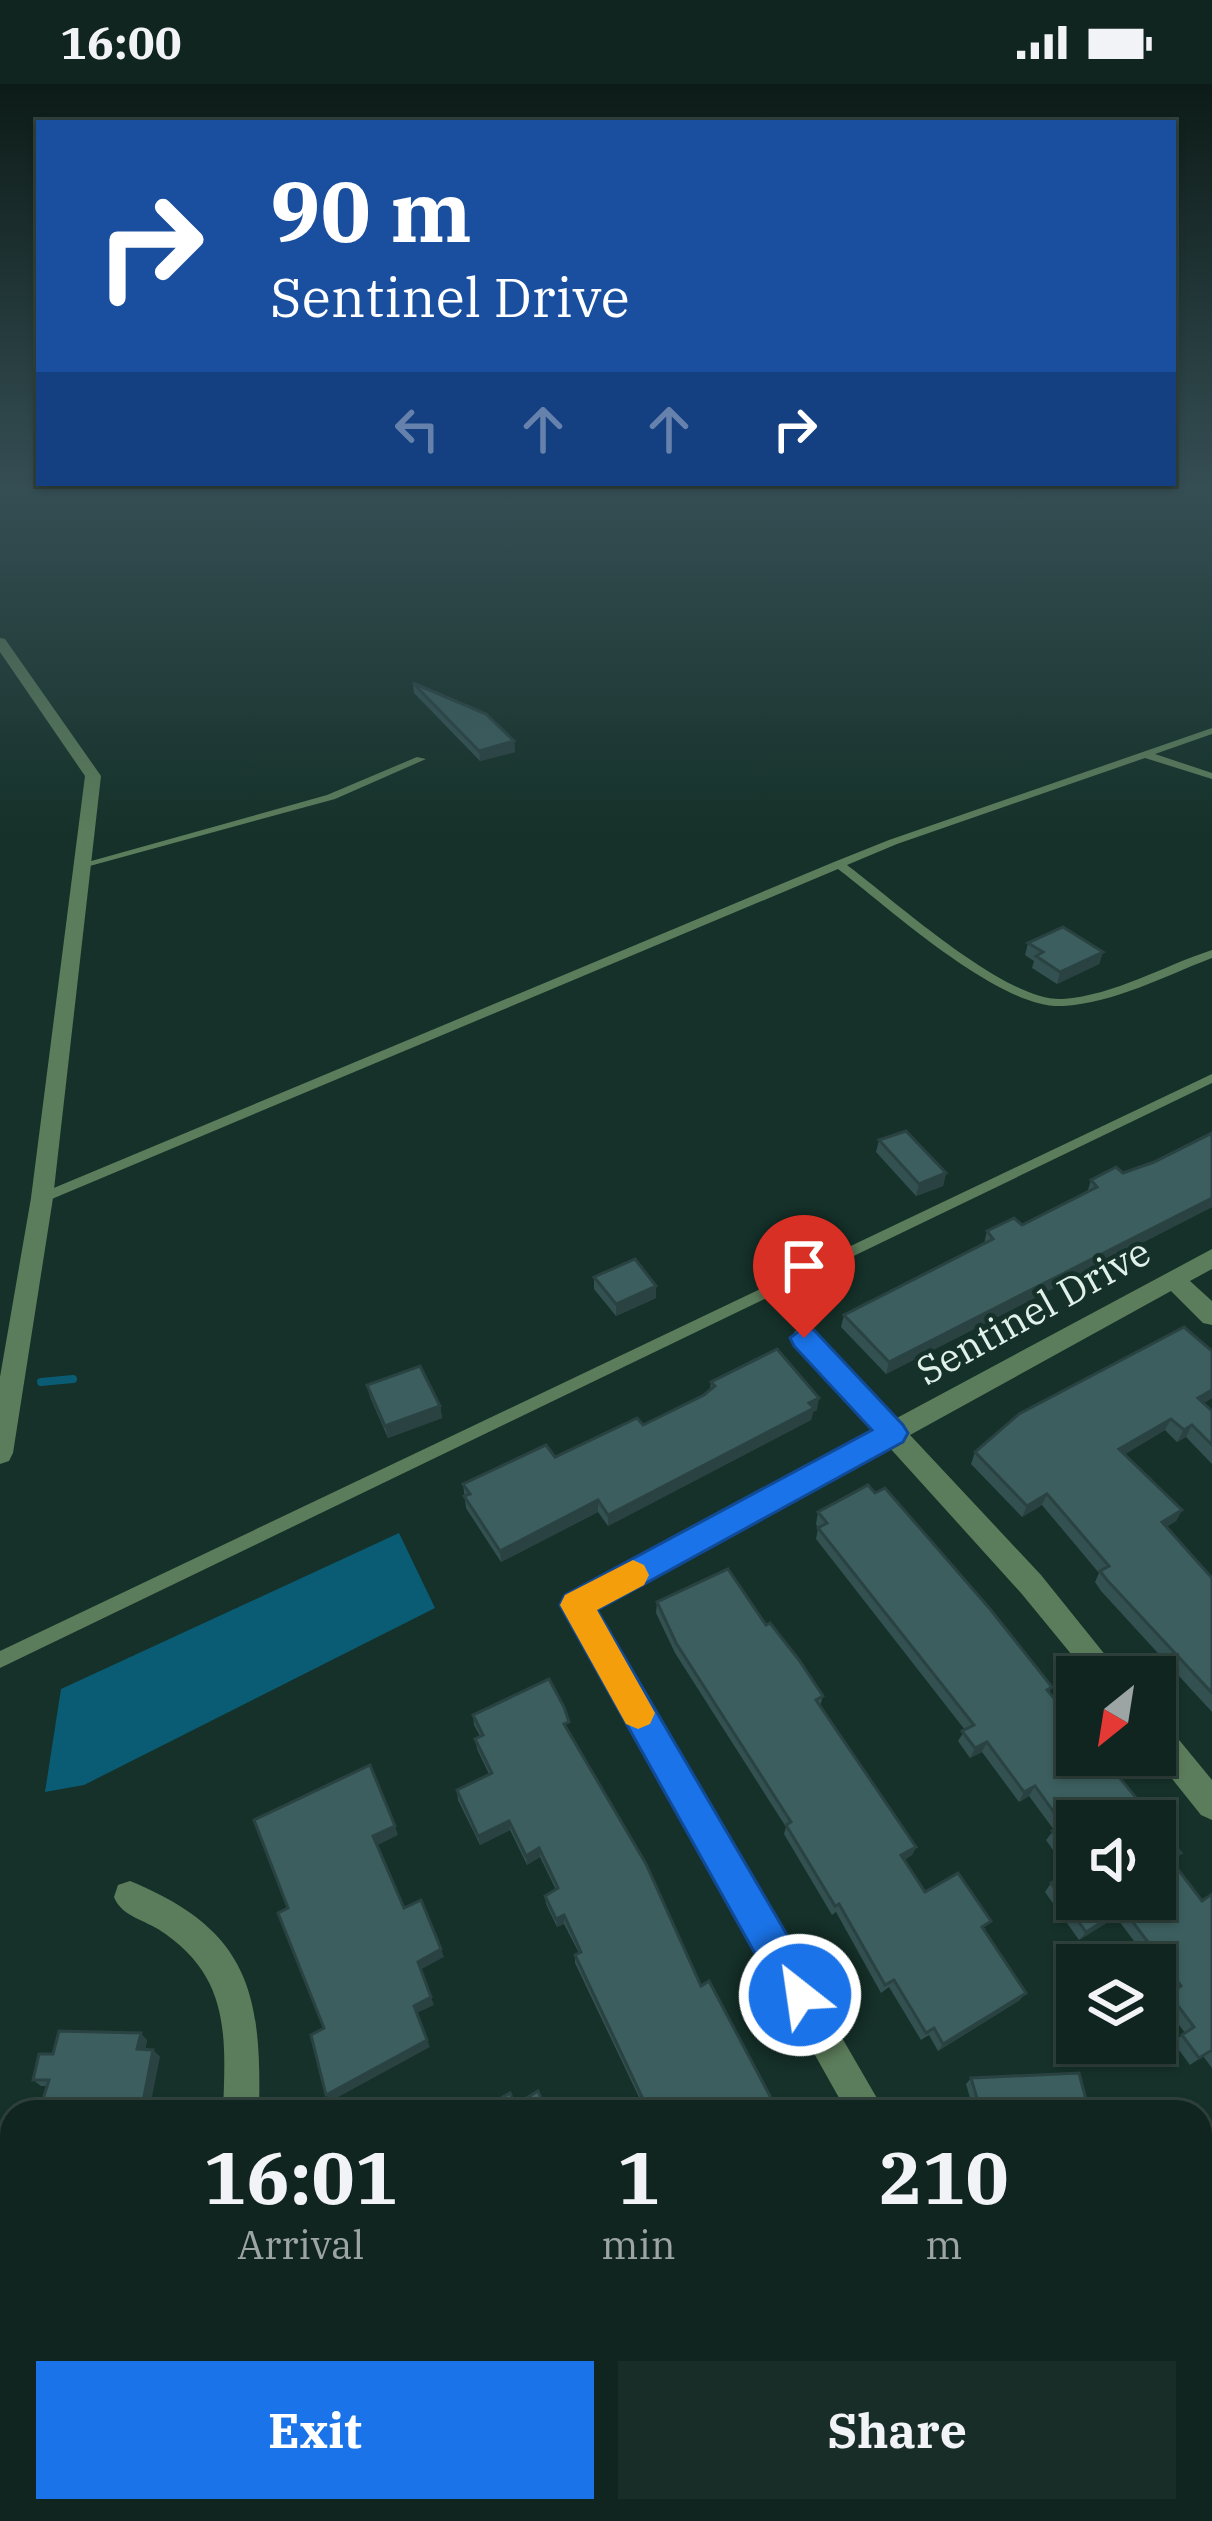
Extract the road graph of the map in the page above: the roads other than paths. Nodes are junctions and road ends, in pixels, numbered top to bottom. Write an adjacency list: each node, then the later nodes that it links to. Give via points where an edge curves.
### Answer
1 (0, 642): 7 (street, via 93,776)
2 (1212, 731): 3 (lane)
3 (1147, 755): 5 (lane); 6 (lane)
4 (421, 759): 7 (lane, via 331,797)
5 (1212, 776)
6 (838, 864): 8 (lane, via 1007,986 1043,1002 1075,1001); 10 (lane)
7 (82, 865): 10 (street)
8 (1212, 954)
9 (1212, 1078): 18 (lane)
10 (42, 1198): 16 (street)
11 (1212, 1258): 12 (street, Sentinel Drive)
12 (1173, 1279): 13 (street); 15 (street, Sentinel Drive)
13 (1212, 1316)
14 (804, 1338): 15 (street)
15 (893, 1433): 17 (street); 23 (street, Sentinel Drive, via 576,1605)
16 (0, 1453)
17 (1089, 1656)
18 (0, 1660)
19 (1176, 1760): 20 (street)
20 (1212, 1804)
21 (130, 1898): 22 (street, via 194,1929 215,1950 239,2028)
22 (242, 2100)
23 (860, 2100)

